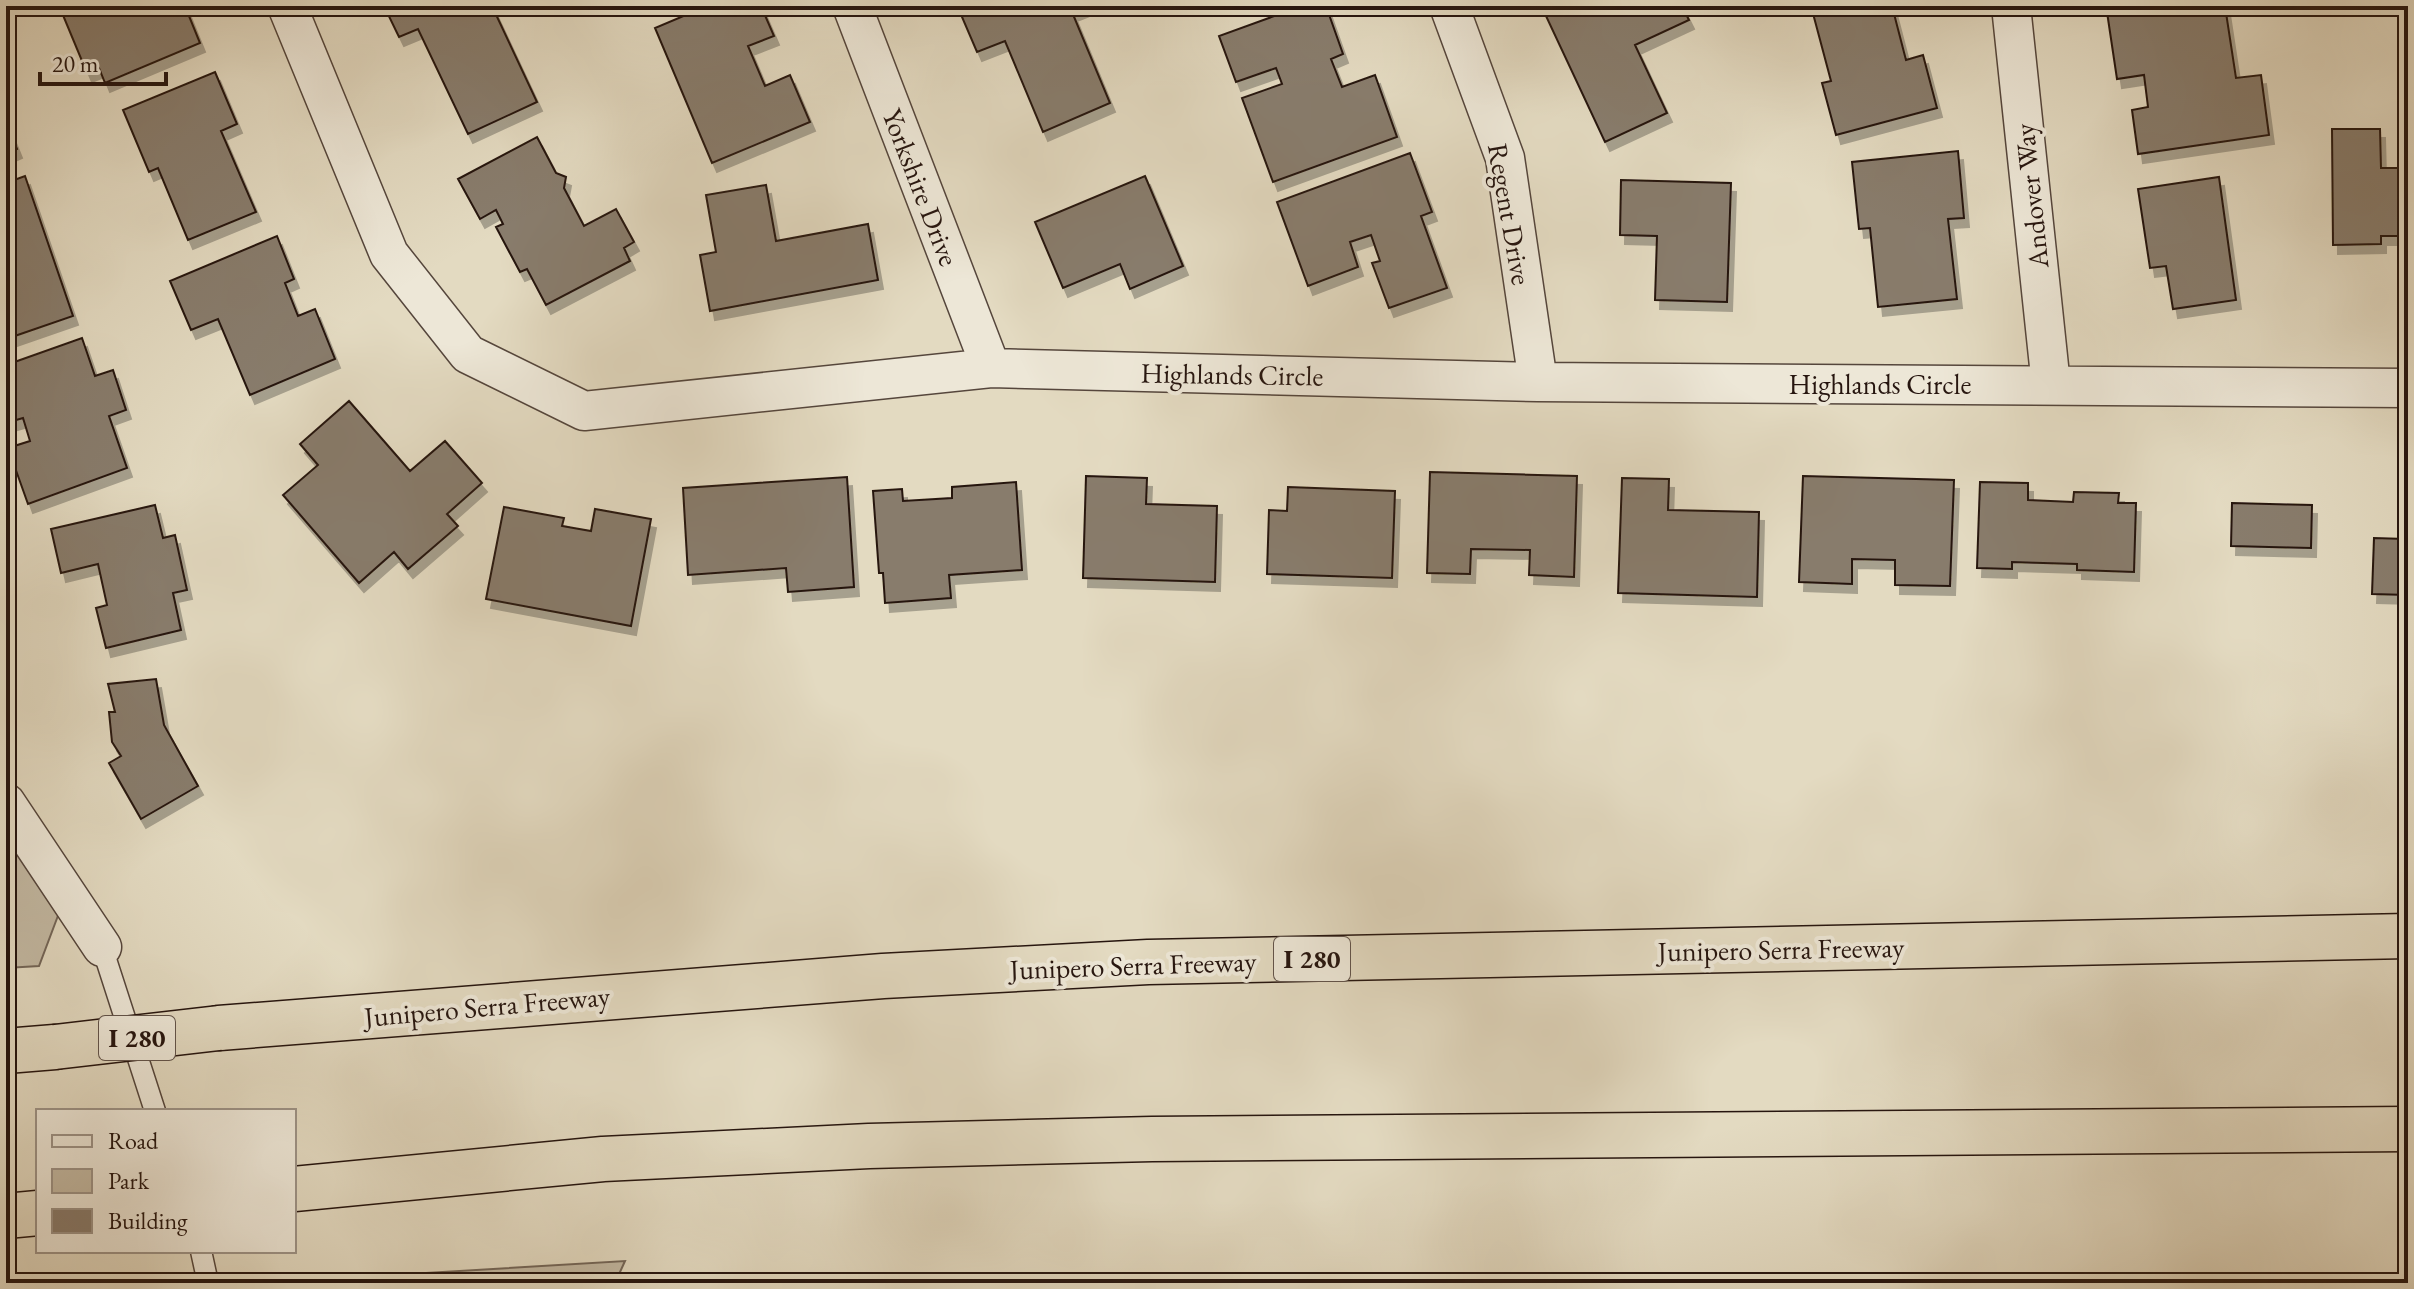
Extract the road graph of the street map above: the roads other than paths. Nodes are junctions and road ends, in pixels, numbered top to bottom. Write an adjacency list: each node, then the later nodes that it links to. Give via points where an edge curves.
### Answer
1 (287, 6): 5 (street, Highlands Circle, via 389,254 468,354 584,411)
2 (852, 6): 5 (street, Yorkshire Drive)
3 (1449, 6): 6 (street, Regent Drive, via 1505,158)
4 (2011, 6): 7 (street, Andover Way)
5 (991, 368): 6 (street, Highlands Circle)
6 (1538, 382): 7 (street, Highlands Circle)
7 (2051, 385): 8 (street, Highlands Circle)
8 (2408, 388)
9 (6, 803): 11 (street)
10 (2408, 936): 12 (highway, Junipero Serra Freeway / I 280, bridge, via 1148,962 853,978 219,1028)
11 (102, 947): 13 (lane)
12 (6, 1051)
13 (154, 1109)
14 (2408, 1129): 15 (highway, via 916,1145 603,1159)
15 (296, 1189)
16 (36, 1213): 17 (highway)
17 (6, 1216)
18 (201, 1253): 19 (lane)
19 (208, 1283)

